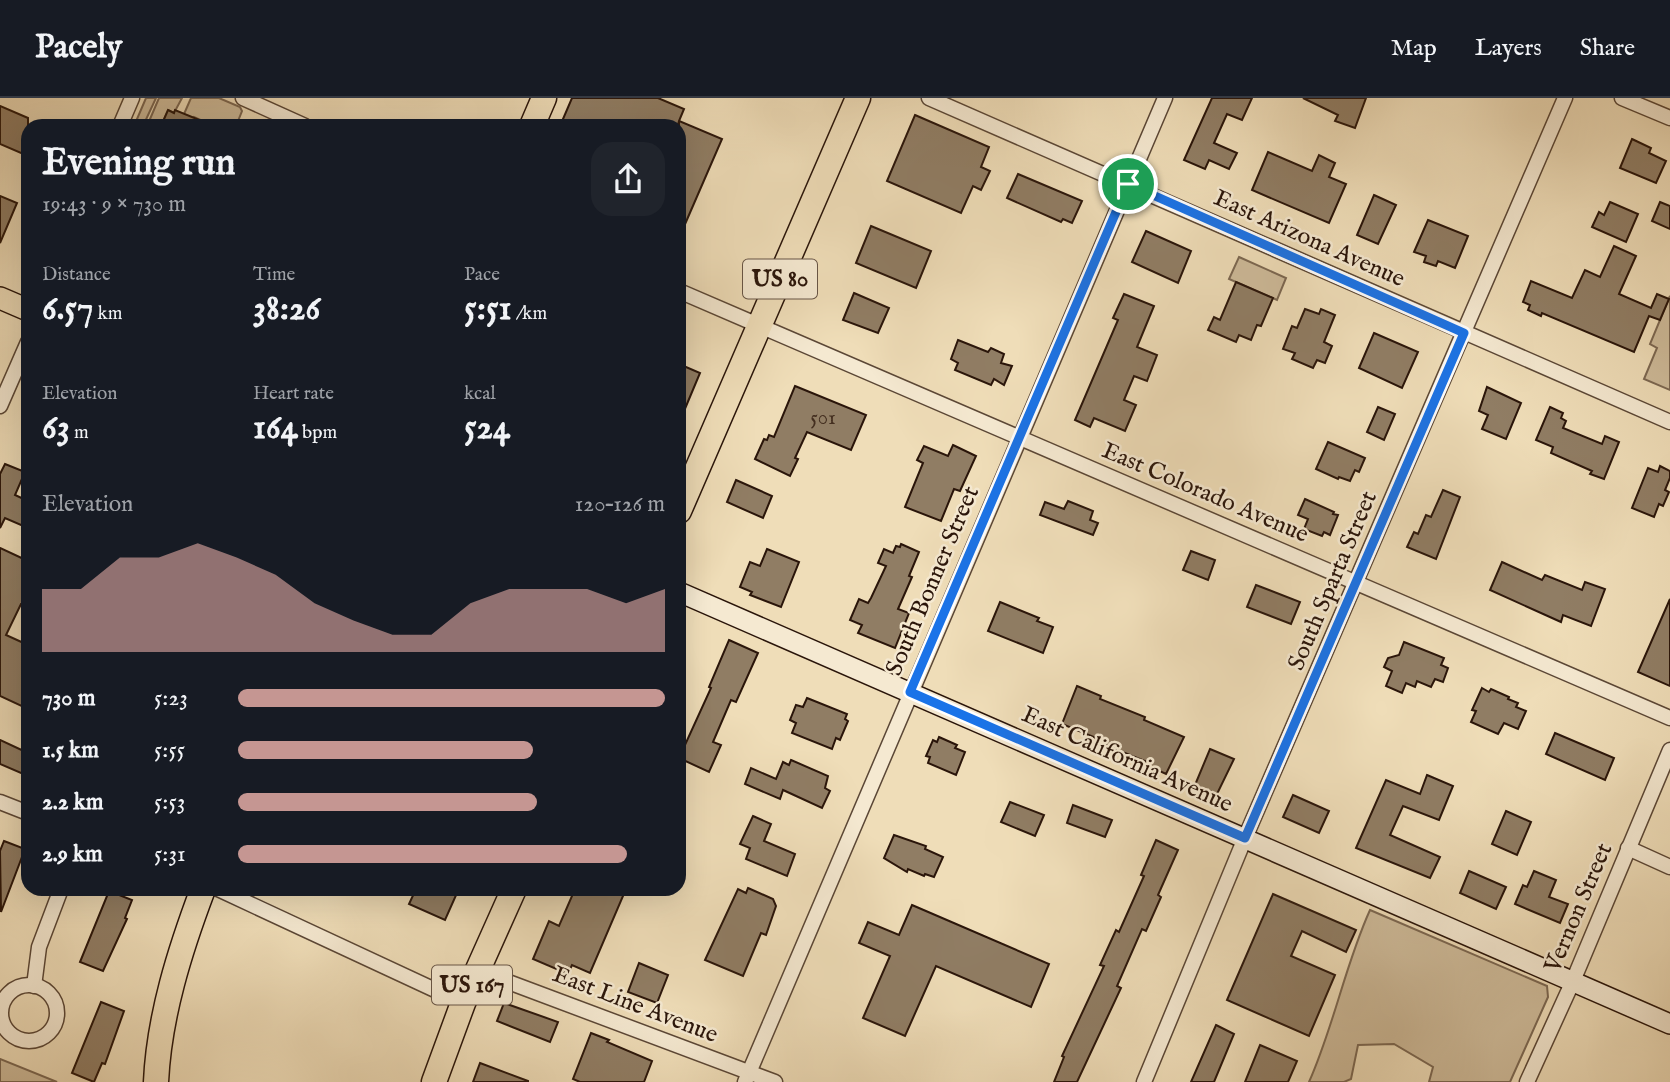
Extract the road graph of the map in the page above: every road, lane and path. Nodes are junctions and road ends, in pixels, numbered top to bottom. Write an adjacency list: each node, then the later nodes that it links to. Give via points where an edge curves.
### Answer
1 (132, 98): 10 (street)
2 (243, 98): 11 (street)
3 (544, 98): 12 (highway)
4 (858, 98): 17 (highway, US 80)
5 (929, 98): 13 (street, East Arizona Avenue)
6 (1165, 98): 13 (street, South Bonner Street)
7 (1565, 98): 18 (street, South Sparta Street)
8 (1622, 98): 9 (street)
9 (1670, 118)
10 (123, 119)
11 (290, 119)
12 (535, 119)
13 (1128, 184): 18 (street, East Arizona Avenue); 22 (street, South Bonner Street)
14 (686, 294): 17 (street, East Colorado Avenue)
15 (0, 298): 16 (main road)
16 (21, 307)
17 (760, 325): 22 (street, East Colorado Avenue); 23 (highway, US 80)
18 (1464, 333): 21 (street, East Arizona Avenue); 24 (street, South Sparta Street)
19 (21, 358): 20 (street)
20 (0, 406)
21 (1670, 422)
22 (1018, 438): 24 (street, East Colorado Avenue); 26 (street, South Bonner Street)
23 (686, 495)
24 (1357, 583): 27 (street, East Colorado Avenue); 31 (street, South Sparta Street)
25 (686, 595): 26 (main road, East California Avenue)
26 (910, 692): 31 (main road, East California Avenue); 43 (street, South Bonner Street)
27 (1670, 718)
28 (1670, 750): 32 (street, Vernon Street)
29 (0, 802): 30 (street)
30 (21, 810)
31 (1245, 838): 39 (main road, East California Avenue); 47 (street, South Sparta Street)
32 (1628, 848): 33 (street); 39 (street, Vernon Street)
33 (1670, 867)
34 (58, 896): 40 (street, via 39,947)
35 (201, 896): 44 (highway, via 174,979)
36 (233, 896): 41 (street)
37 (511, 896): 38 (highway, US 167)
38 (479, 971): 41 (highway, US 167); 43 (street, East Line Avenue)
39 (1573, 981): 42 (main road, East California Avenue); 48 (street, Vernon Street)
40 (34, 986): 40 (street, via 10,992 1,1011 5,1028 26,1042 47,1036 58,1013 48,992)
41 (463, 1003): 45 (highway, US 167)
42 (1670, 1024)
43 (747, 1077): 46 (street, East Line Avenue)
44 (156, 1082)
45 (434, 1082)
46 (775, 1082)
47 (1144, 1082)
48 (1527, 1082)

